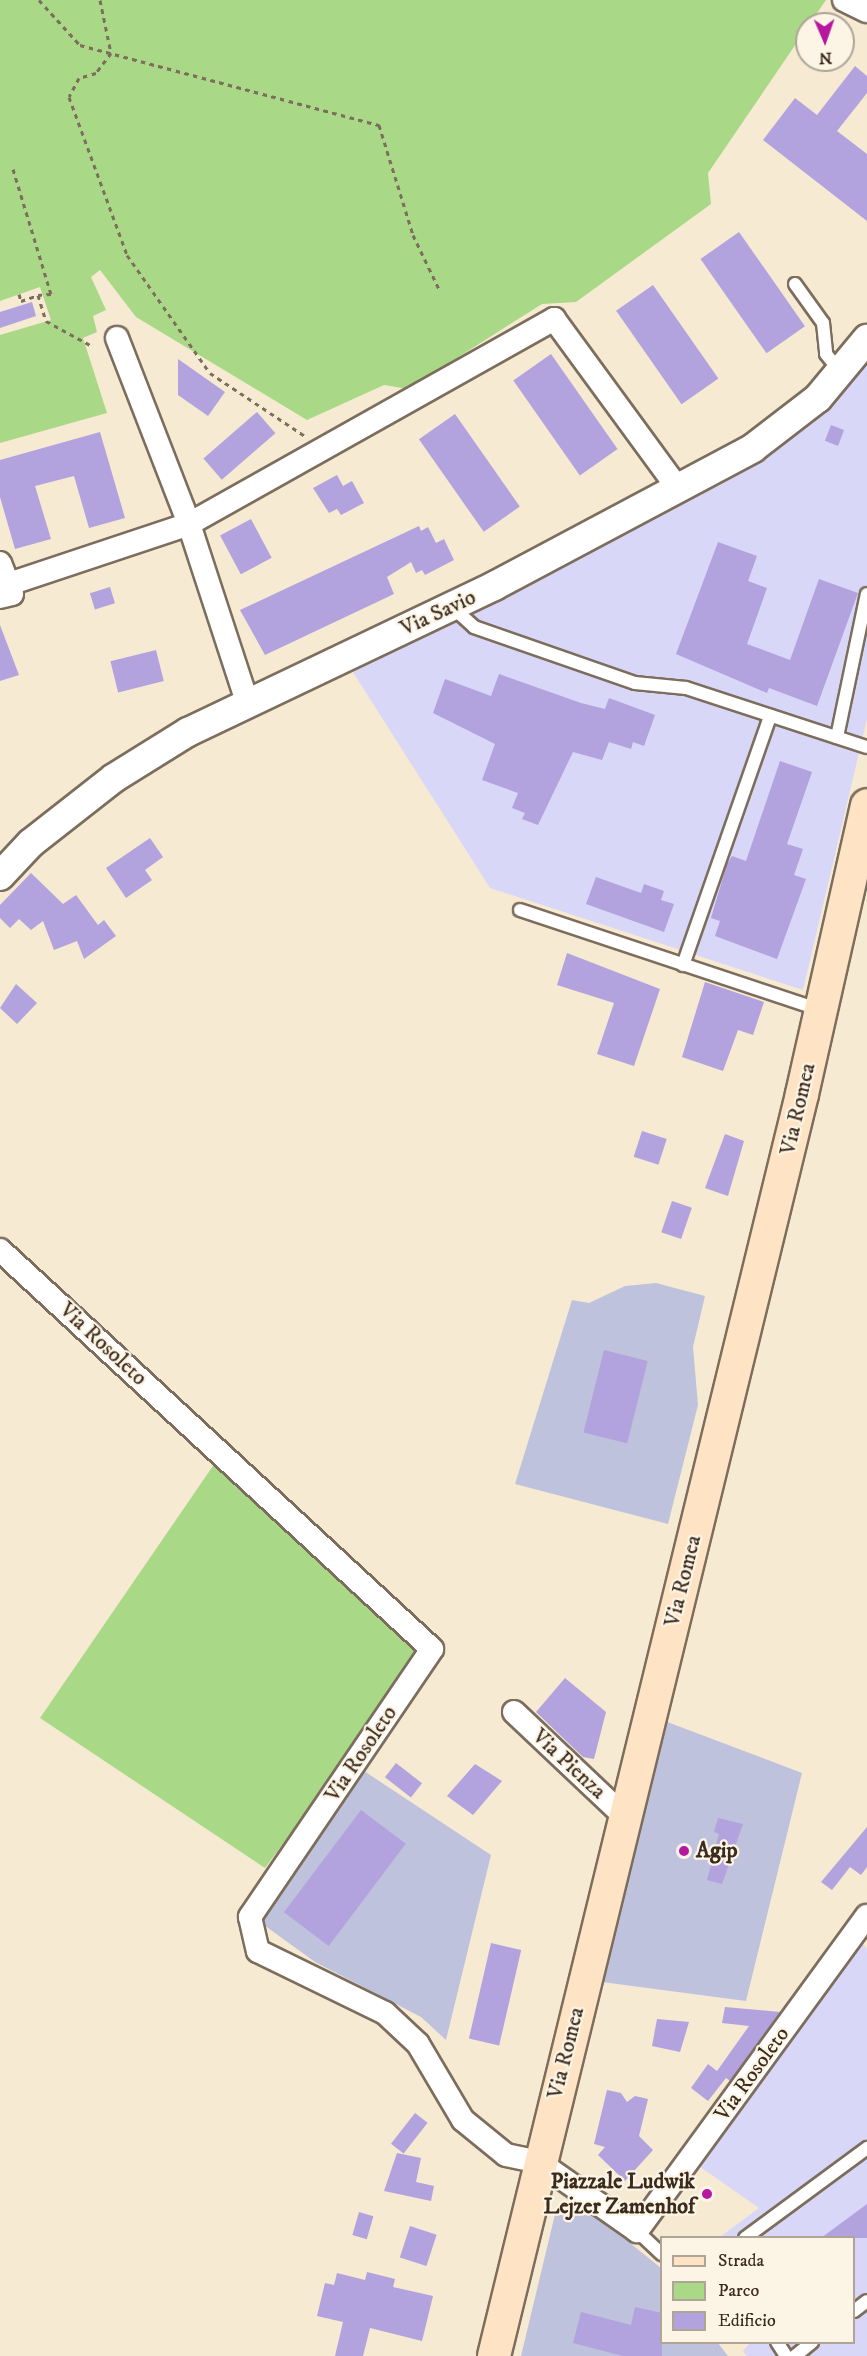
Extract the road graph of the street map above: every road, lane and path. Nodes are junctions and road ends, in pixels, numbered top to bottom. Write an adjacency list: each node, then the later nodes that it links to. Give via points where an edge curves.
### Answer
1 (39, 0): 5 (path, via 80,45)
2 (100, 0): 5 (path)
3 (843, 1): 4 (street)
4 (867, 11)
5 (111, 53): 8 (path, via 379,125 413,235); 15 (path, via 96,73 79,78 69,97 127,255 210,373)
6 (13, 169): 10 (path, via 51,294)
7 (795, 284): 14 (lane, via 824,323 826,354)
8 (439, 289)
9 (19, 294): 10 (path, via 21,301)
10 (38, 295): 13 (path, via 46,321)
11 (117, 338): 17 (street)
12 (867, 339): 14 (street, Via Savio)
13 (90, 345)
14 (840, 371): 16 (street, Via Savio, via 818,398 753,448)
15 (324, 448): 16 (street, via 554,319); 17 (street)
16 (679, 490): 21 (street, Via Savio)
17 (189, 524): 19 (street); 22 (street)
18 (0, 563): 19 (street)
19 (5, 591)
20 (867, 594): 24 (lane)
21 (451, 606): 22 (street, Via Savio); 23 (lane, via 474,627 636,683 686,688)
22 (247, 700): 27 (street, Via Savio, via 114,778 31,843)
23 (771, 716): 24 (lane); 29 (lane)
24 (837, 737): 25 (lane)
25 (867, 747)
26 (867, 805): 30 (main road, Via Romea)
27 (0, 876)
28 (520, 910): 29 (lane)
29 (683, 965): 30 (lane)
30 (821, 1011): 33 (main road, Via Romea)
31 (0, 1250): 36 (street, Via Rosoleto, via 432,1649 250,1917 258,1951 384,2013 418,2044 463,2120 506,2155)
32 (514, 1712): 33 (street, Via Pienza)
33 (625, 1816): 36 (main road, Via Romea)
34 (867, 1916): 37 (street, Via Rosoleto)
35 (867, 2148): 38 (lane)
36 (539, 2162): 37 (street, Via Rosoleto); 43 (main road, Via Romea)
37 (637, 2231): 39 (lane, Via Rosoleto)
38 (748, 2236)
39 (660, 2252)
40 (867, 2301): 41 (lane)
41 (855, 2310)
42 (811, 2344): 44 (lane)
43 (494, 2356)
44 (795, 2356)

